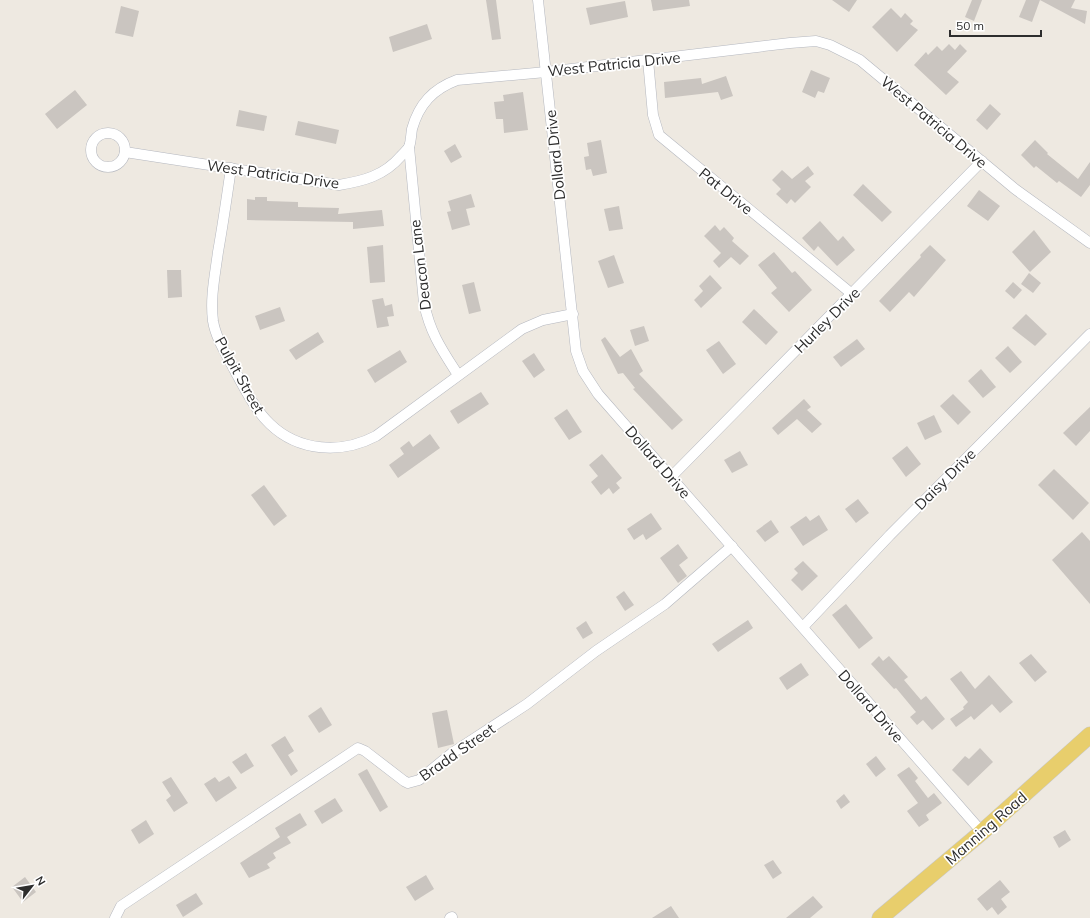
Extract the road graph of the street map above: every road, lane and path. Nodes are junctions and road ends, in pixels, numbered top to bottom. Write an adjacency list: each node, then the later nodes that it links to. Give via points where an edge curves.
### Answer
1 (538, 0): 3 (street, Dollard Drive)
2 (648, 60): 3 (street, West Patricia Drive); 6 (street, West Patricia Drive, via 790,42 830,45 860,60); 9 (street, Pat Drive, via 659,136)
3 (546, 72): 4 (street, West Patricia Drive, via 457,80 444,85 424,102 412,129); 10 (street, Dollard Drive)
4 (408, 147): 7 (street, West Patricia Drive, via 385,171 361,182 339,185); 12 (street, Deacon Lane, via 428,323 434,338)
5 (125, 152): 7 (street, West Patricia Drive)
6 (982, 161): 8 (street, West Patricia Drive, via 1022,194); 9 (street, Hurley Drive)
7 (231, 168): 12 (street, Pulpit Street, via 213,290 214,323 219,340 243,386 270,424 282,434 308,446 324,448 355,445 376,436)
8 (1090, 243)
9 (852, 294): 13 (street, Hurley Drive)
10 (573, 314): 12 (street, Pulpit Street, via 543,320 522,328); 13 (street, Dollard Drive, via 576,351 588,381)
11 (1090, 334): 15 (street, Daisy Drive, via 890,535)
12 (458, 375)
13 (671, 477): 14 (street, Dollard Drive)
14 (732, 546): 15 (street, Dollard Drive); 18 (street, Bradd Street, via 665,604 596,651 527,704 452,753 419,780 408,783 404,781 358,748 121,906)
15 (803, 627): 17 (street, Dollard Drive)
16 (1090, 735): 17 (main road, Manning Road)
17 (982, 832): 19 (main road, Manning Road)
18 (115, 917)
19 (880, 918)

